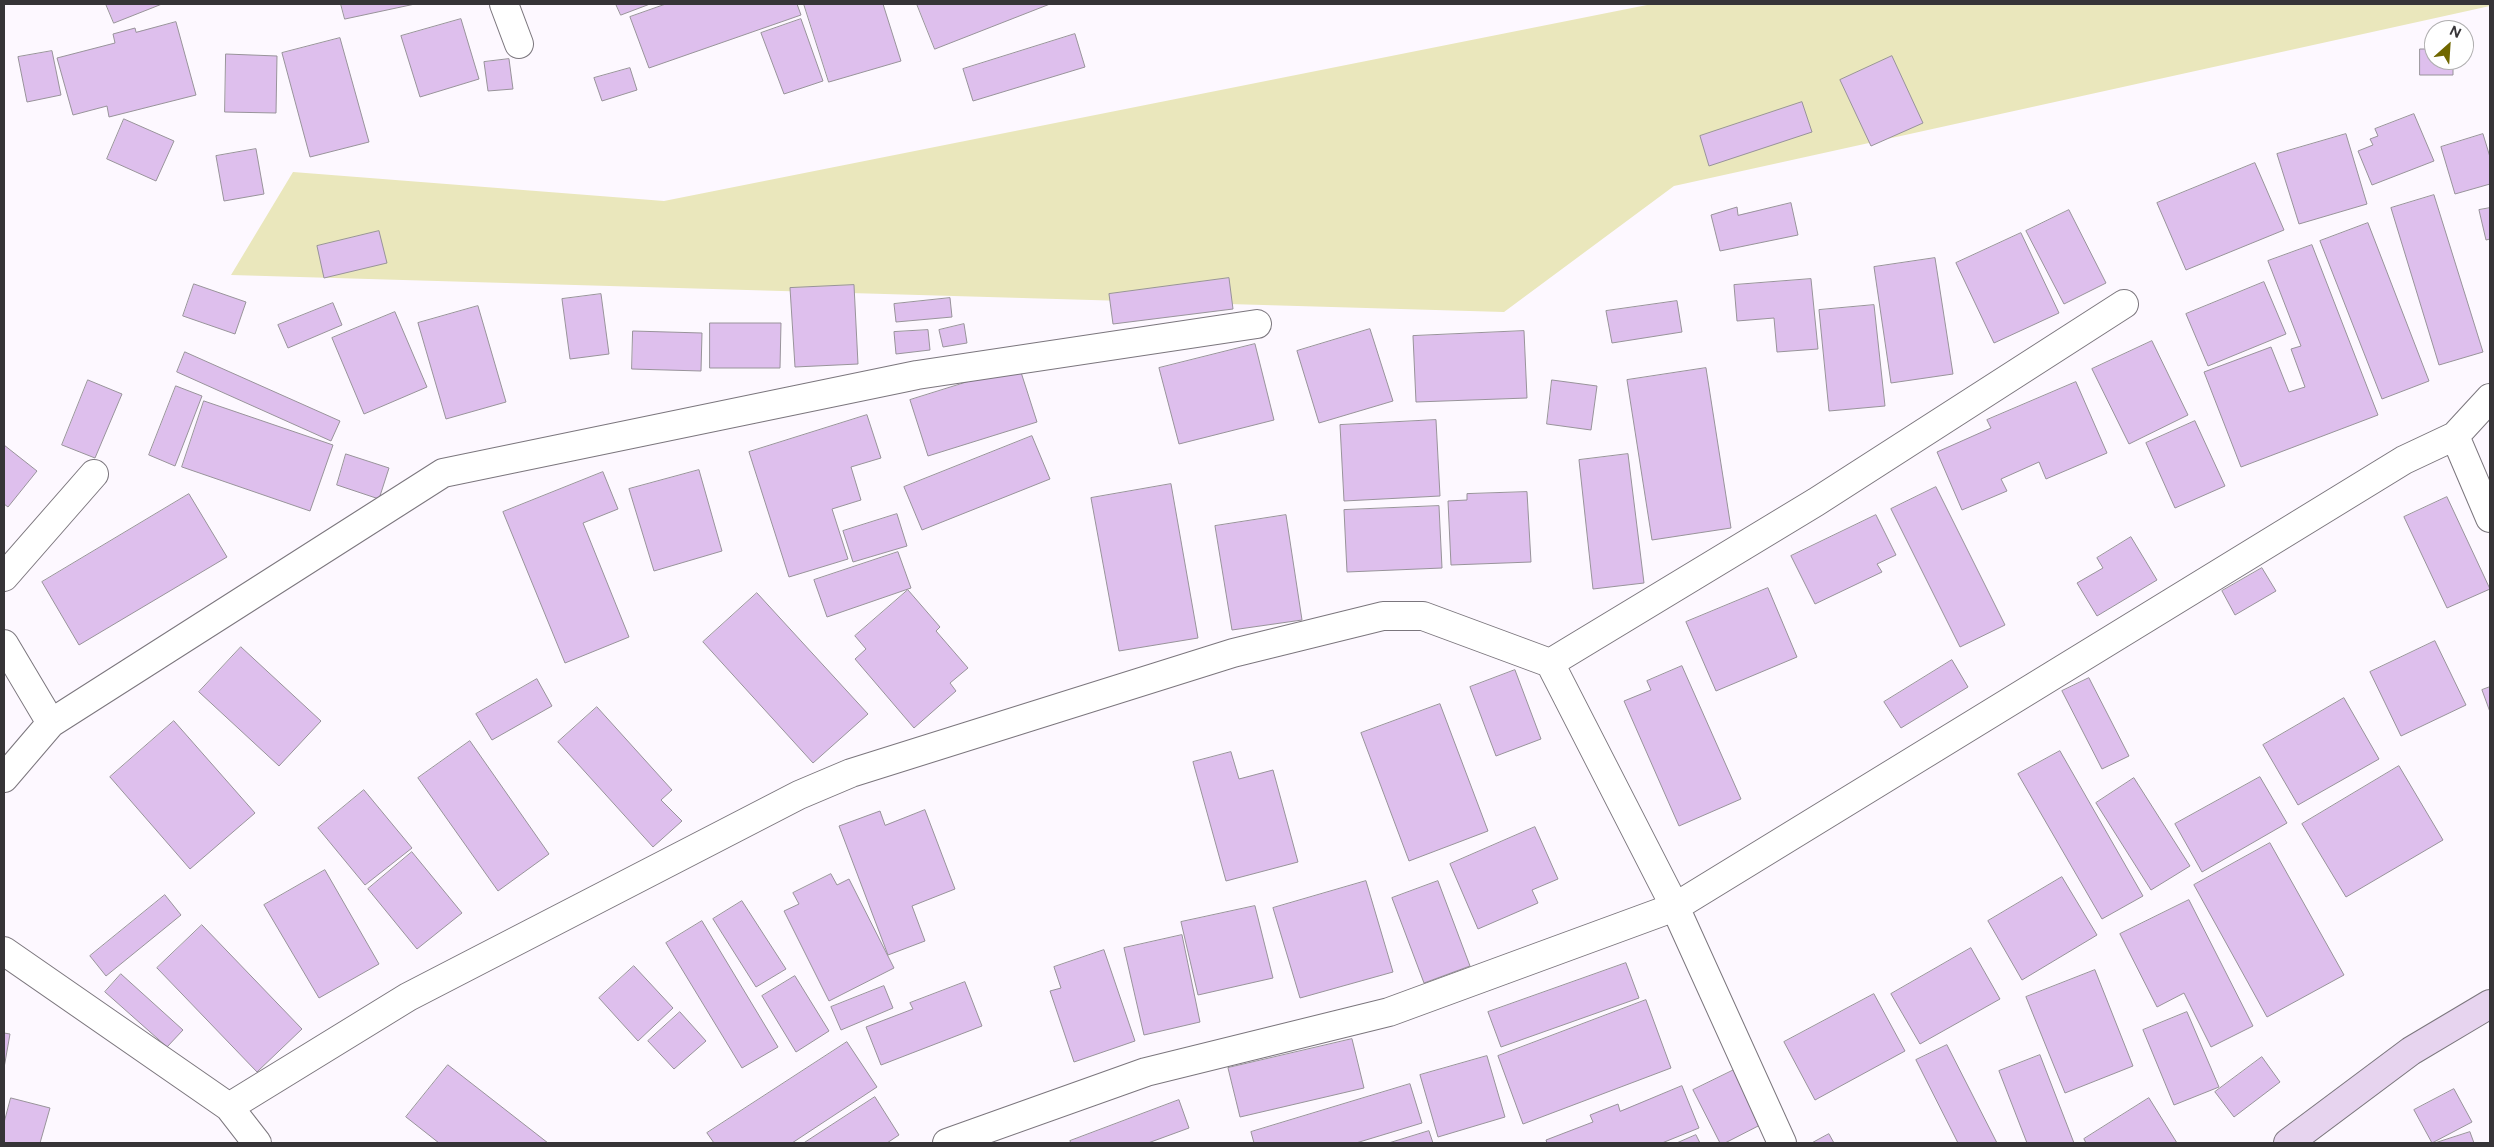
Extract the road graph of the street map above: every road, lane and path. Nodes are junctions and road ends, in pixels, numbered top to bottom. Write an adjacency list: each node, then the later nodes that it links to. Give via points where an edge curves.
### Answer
1 (504, 4): 2 (street)
2 (518, 44)
3 (2124, 304): 11 (street, via 1816,502)
4 (1256, 324): 12 (street, via 917,375 443,473)
5 (2490, 398): 6 (street)
6 (2455, 436): 8 (street); 14 (street, via 2404,460)
7 (94, 474): 9 (street)
8 (2490, 518)
9 (4, 576)
10 (4, 644): 12 (street)
11 (1550, 663): 14 (street); 17 (street, via 1423,616 1384,616 1233,653 851,773 799,795 408,997)
12 (51, 723): 13 (street)
13 (4, 778)
14 (1675, 908): 19 (street, via 1389,1012 1146,1072); 20 (street)
15 (4, 951): 17 (street)
16 (2490, 1004): 21 (main road, via 2411,1051)
17 (229, 1107): 18 (street)
18 (257, 1143)
19 (947, 1143)
20 (1782, 1143)
21 (2288, 1143)

